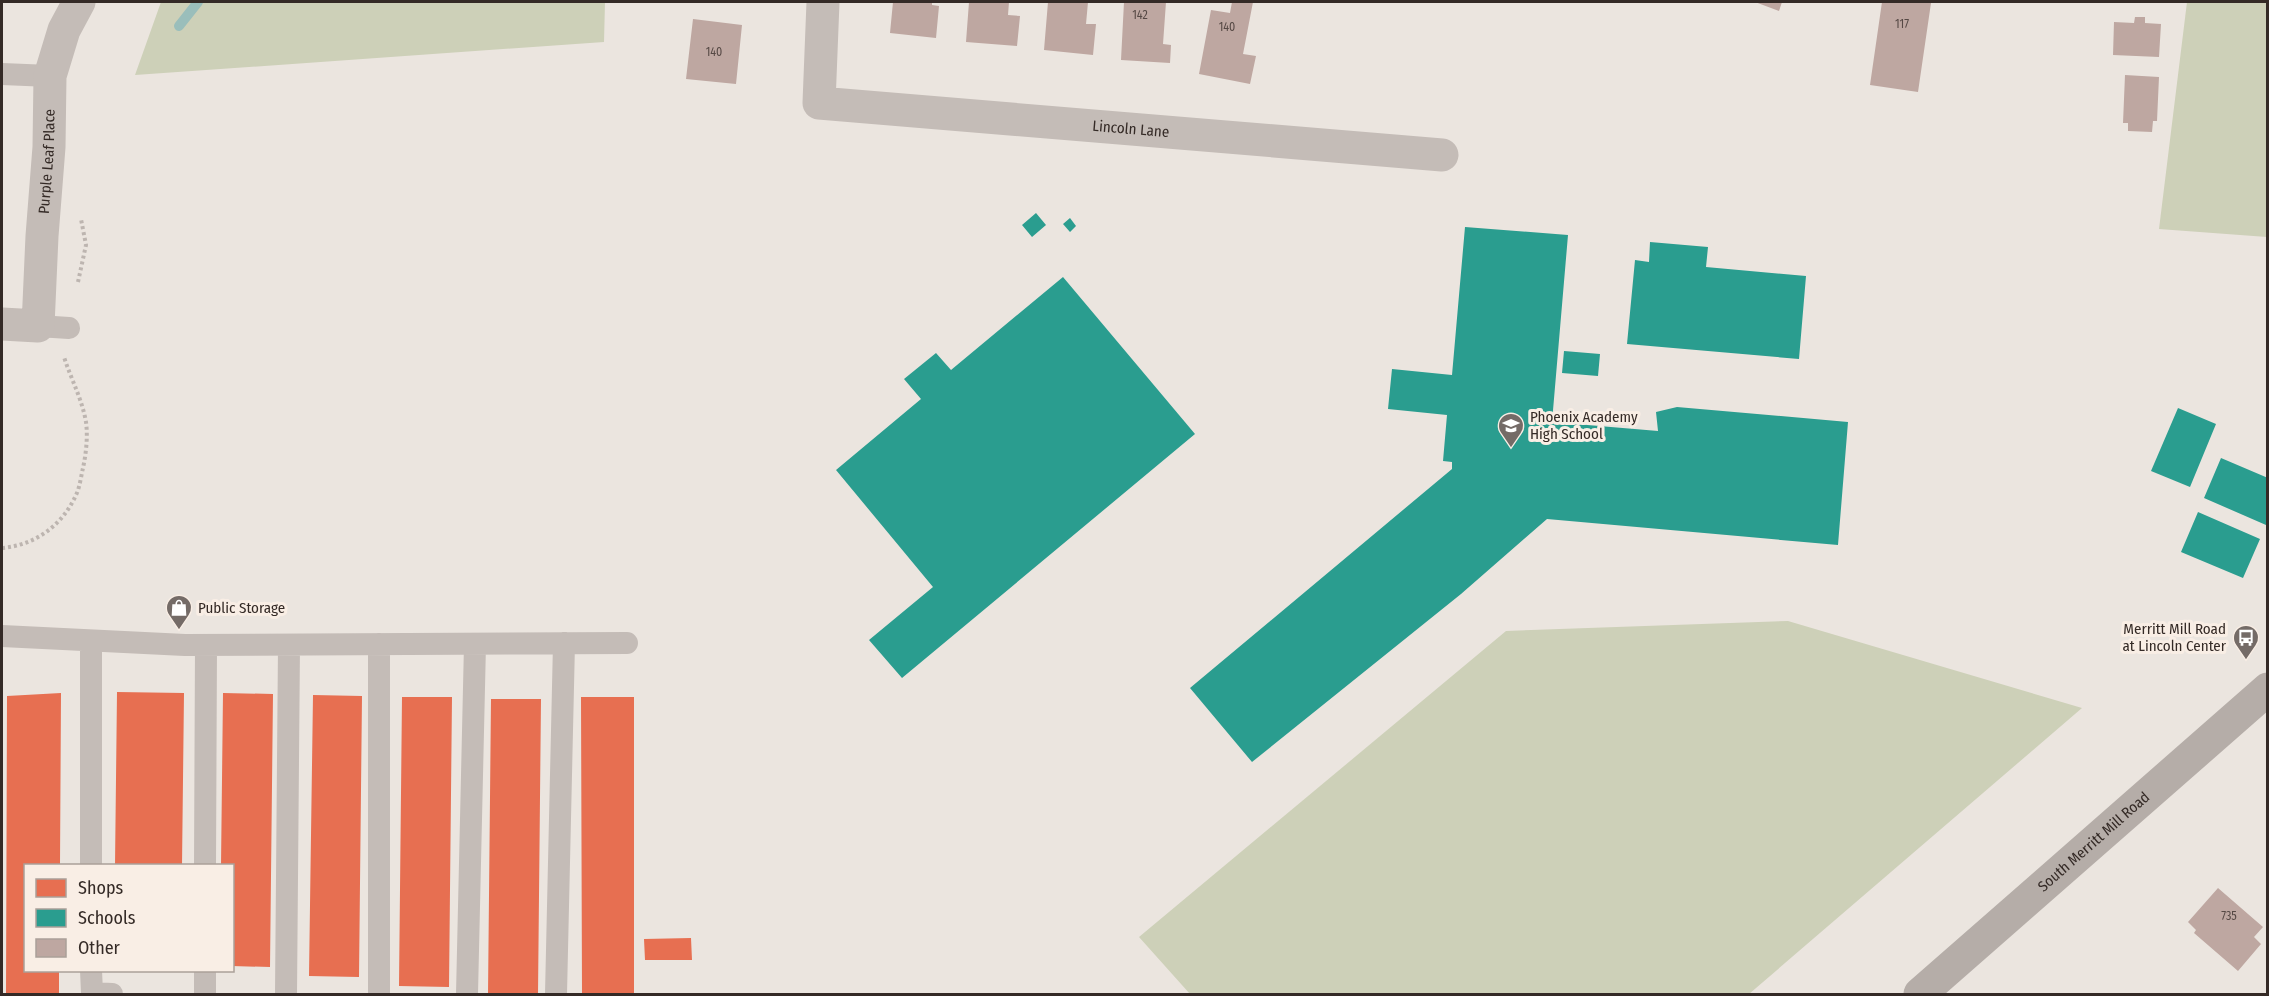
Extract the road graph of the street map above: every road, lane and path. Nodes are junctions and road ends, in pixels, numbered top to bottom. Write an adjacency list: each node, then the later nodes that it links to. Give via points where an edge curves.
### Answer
1 (79, 2): 4 (street, Purple Leaf Place, via 64,30)
2 (823, 2): 5 (street, Lincoln Lane, via 819,103)
3 (2, 74): 4 (lane)
4 (50, 76): 8 (street, Purple Leaf Place, via 42,236)
5 (1442, 154)
6 (80, 215): 8 (path, via 86,245)
7 (2, 324): 8 (street)
8 (53, 327): 9 (path, via 78,393 86,424 86,454 76,494 59,521 38,539)
9 (2, 548)
10 (2, 636): 11 (lane)
11 (91, 641): 17 (lane); 19 (lane)
12 (564, 643): 13 (lane); 15 (lane); 28 (lane)
13 (627, 643)
14 (379, 644): 15 (lane); 16 (lane); 26 (lane)
15 (475, 644): 27 (lane)
16 (289, 645): 17 (lane); 25 (lane)
17 (206, 646): 20 (lane)
18 (2268, 689): 29 (street, South Merritt Mill Road)
19 (91, 864)
20 (205, 864)
21 (92, 972): 23 (lane)
22 (205, 972): 24 (lane)
23 (98, 994)
24 (205, 994)
25 (286, 994)
26 (379, 994)
27 (467, 994)
28 (556, 994)
29 (1920, 994)

